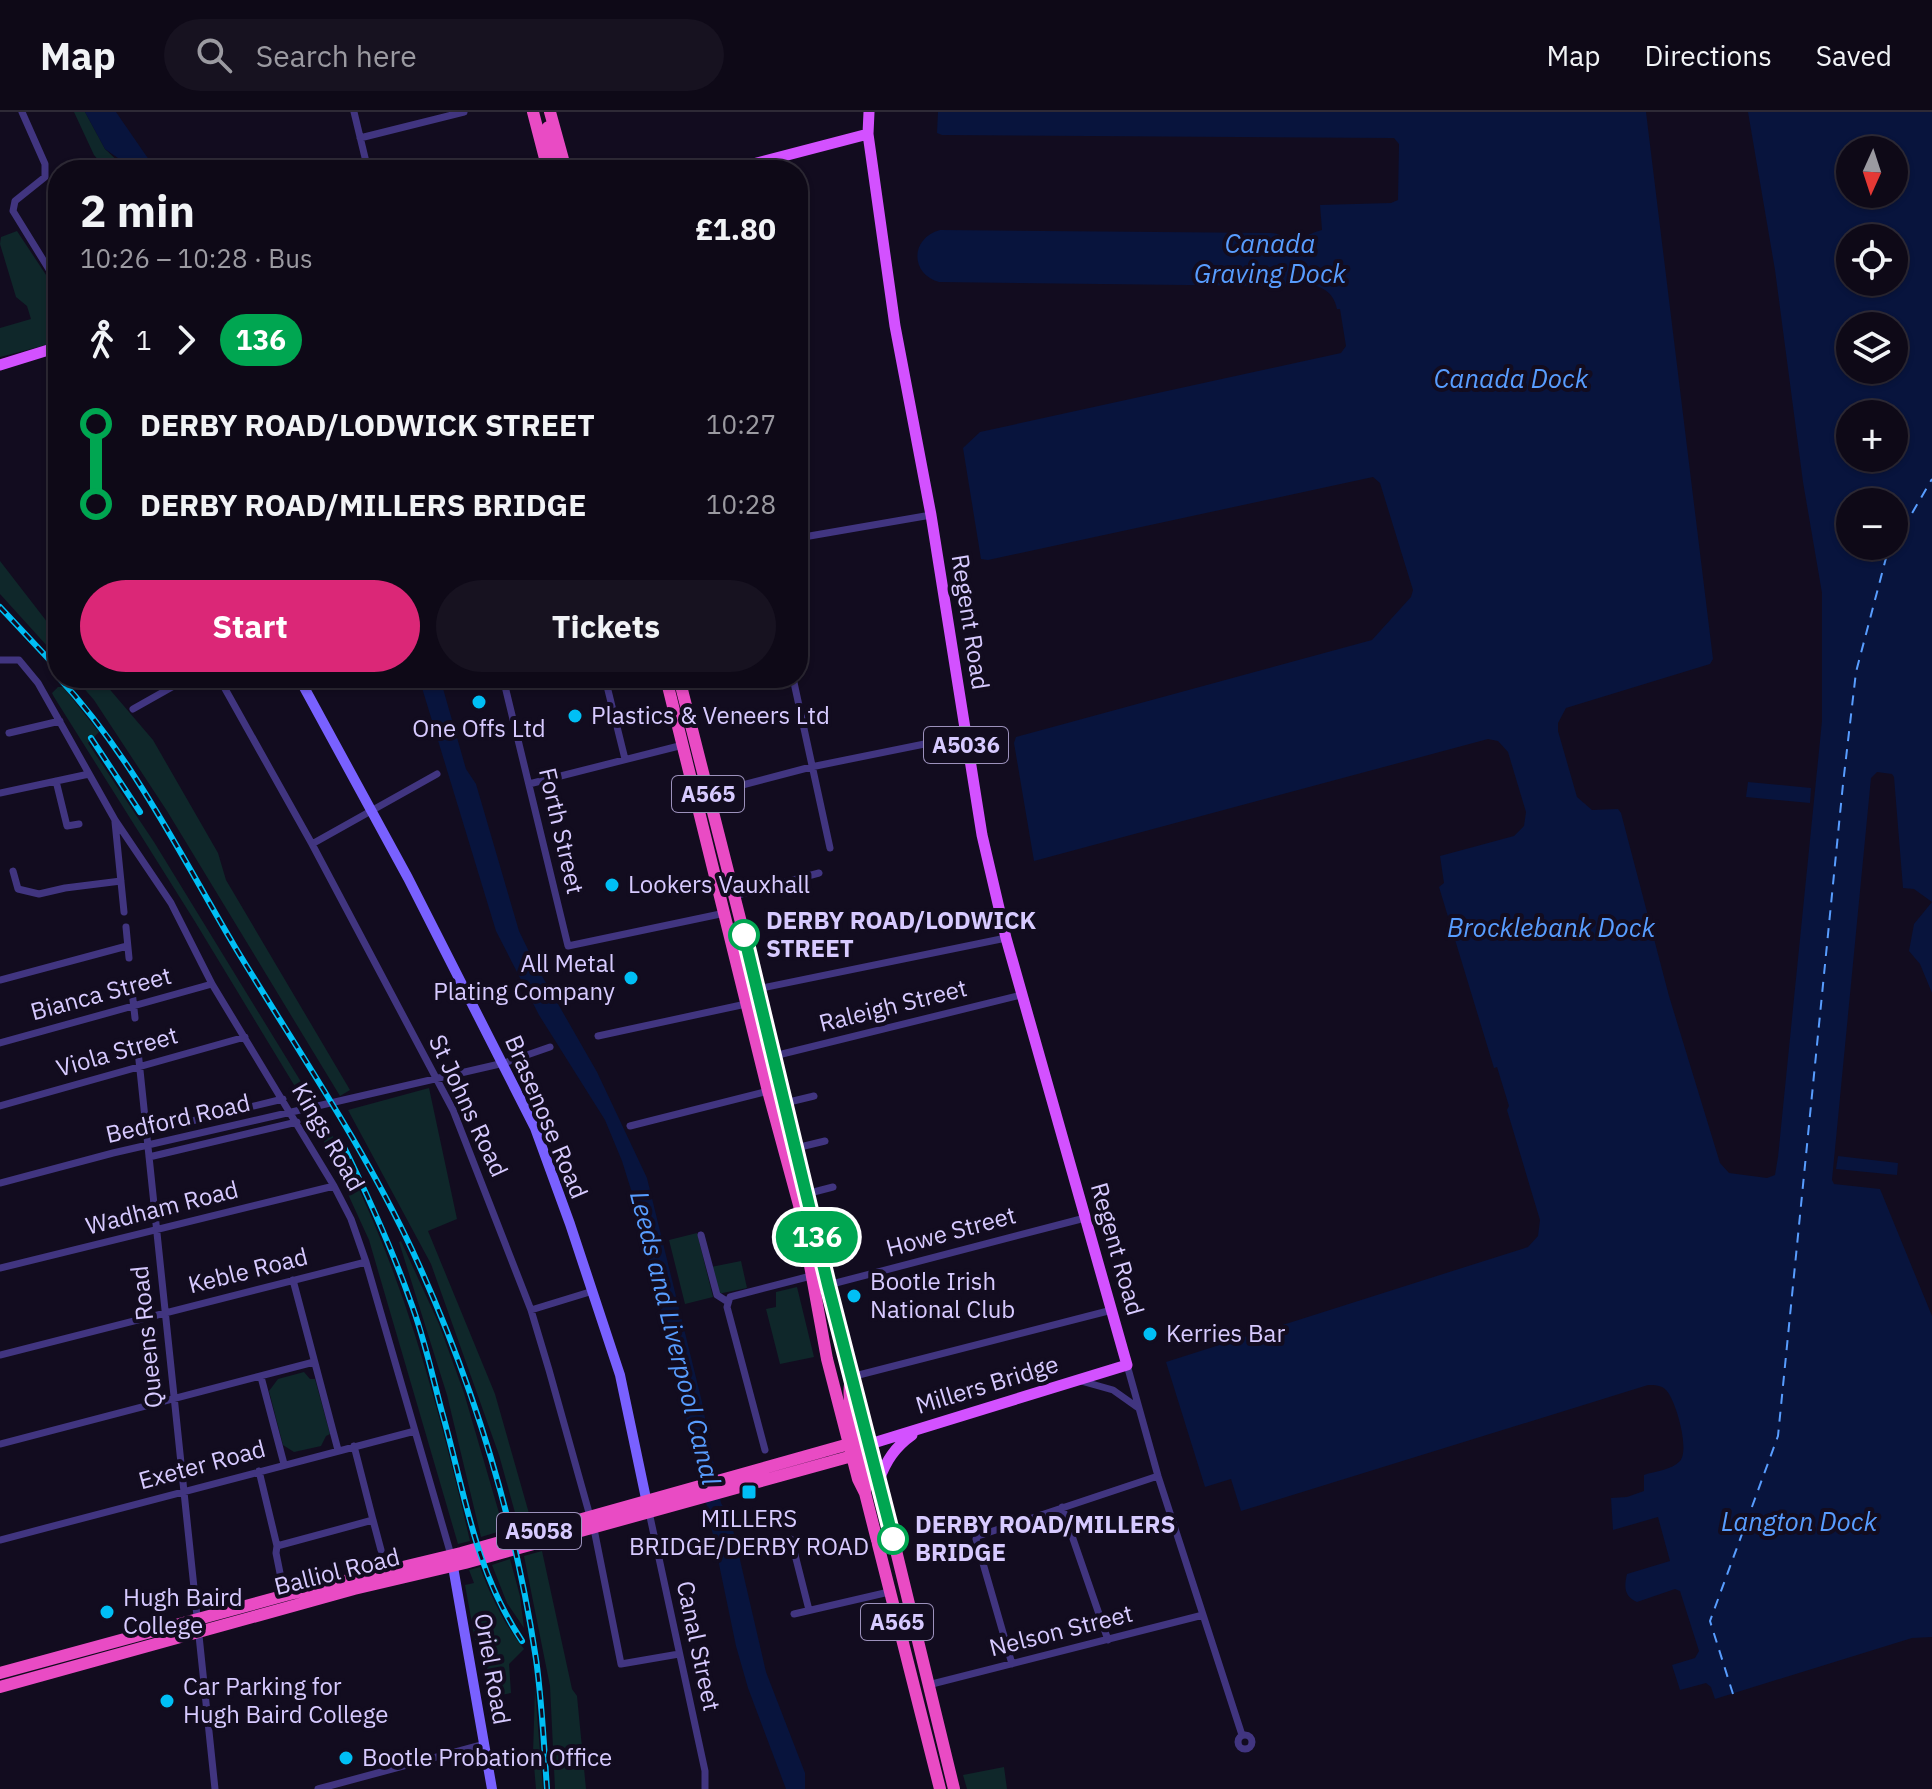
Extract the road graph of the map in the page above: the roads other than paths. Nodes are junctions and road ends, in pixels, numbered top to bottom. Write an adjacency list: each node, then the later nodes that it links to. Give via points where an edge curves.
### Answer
1 (22, 112): 14 (street, via 45,164 45,177 15,201 13,211)
2 (354, 112): 8 (street)
3 (464, 112): 8 (street)
4 (533, 112): 10 (highway)
5 (550, 112): 11 (highway, via 547,133); 12 (highway)
6 (869, 112): 7 (main road, Regent Road / A5036)
7 (868, 134): 13 (main road); 17 (main road, Regent Road / A5036, via 895,326)
8 (360, 138): 9 (street)
9 (366, 160)
10 (545, 160)
11 (554, 160)
12 (563, 160)
13 (768, 160)
14 (48, 268)
15 (48, 350): 16 (main road)
16 (0, 365)
17 (931, 515): 18 (street); 31 (main road, Regent Road / A5036)
18 (808, 536)
19 (0, 660): 29 (street, via 19,660)
20 (170, 688): 28 (street)
21 (225, 688): 46 (street, St Johns Road)
22 (304, 688): 41 (main road, Brasenose Road)
23 (505, 688): 38 (street, Forth Street)
24 (607, 688): 33 (street)
25 (669, 688): 32 (highway, A565)
26 (682, 688): 40 (highway, A565)
27 (795, 688): 34 (street)
28 (133, 709)
29 (60, 721): 30 (street); 35 (street)
30 (9, 733)
31 (964, 736): 34 (street); 55 (main road, Regent Road / A5036)
32 (683, 745): 33 (street); 53 (highway, A565)
33 (625, 759): 38 (street)
34 (811, 767): 40 (street); 47 (street)
35 (89, 774): 37 (street); 42 (street, Kings Road)
36 (437, 774): 41 (street)
37 (56, 781): 39 (street); 44 (street)
38 (529, 784): 53 (street, Forth Street, via 568,946)
39 (0, 793)
40 (708, 794): 51 (highway, A565)
41 (371, 812): 46 (street); 72 (main road, Brasenose Road)
42 (115, 820): 50 (street); 59 (street, Kings Road, via 171,903)
43 (79, 824): 44 (street)
44 (67, 826): 45 (street)
45 (58, 828)
46 (312, 844): 74 (street, St Johns Road)
47 (830, 848)
48 (13, 871): 50 (street, via 18,889 39,894)
49 (819, 873): 51 (street)
50 (121, 881): 52 (street)
51 (734, 896): 60 (highway, A565)
52 (124, 912)
53 (725, 913): 63 (highway, A565)
54 (126, 927): 56 (street)
55 (1006, 938): 60 (street); 62 (main road, Regent Road / A5036)
56 (127, 946): 57 (street); 58 (street)
57 (129, 958)
58 (0, 980)
59 (212, 984): 64 (street, Bianca Street); 67 (street, Kings Road)
60 (757, 989): 71 (highway, A565)
61 (132, 991): 64 (street)
62 (1021, 995): 71 (street, Raleigh Street); 91 (main road, Regent Road / A5036)
63 (746, 1004): 66 (street); 75 (highway, A565)
64 (134, 1007): 65 (street); 68 (street, Bianca Street)
65 (135, 1018)
66 (598, 1036)
67 (245, 1037): 73 (street, Viola Street); 77 (street, Kings Road)
68 (0, 1043)
69 (550, 1047): 72 (street, Bedford Road)
70 (138, 1051): 73 (street, Queens Road)
71 (774, 1056): 78 (highway, A565)
72 (504, 1063): 74 (street, Bedford Road); 102 (main road, Brasenose Road, via 535,1128)
73 (140, 1067): 79 (street, Viola Street); 82 (street, Queens Road)
74 (437, 1078): 84 (street, Bedford Road); 105 (street, St Johns Road)
75 (768, 1091): 81 (street); 98 (highway, A565, via 799,1205)
76 (814, 1096): 78 (street)
77 (283, 1099): 80 (street, Kings Road); 82 (street, Bedford Road)
78 (785, 1103): 85 (highway, A565)
79 (0, 1106)
80 (297, 1122): 86 (street, Bedford Road); 88 (street, Kings Road)
81 (630, 1126)
82 (146, 1132): 84 (street, Queens Road)
83 (825, 1141): 85 (street)
84 (148, 1146): 86 (street, Queens Road); 87 (street, Bedford Road)
85 (796, 1148): 90 (highway, A565)
86 (149, 1157): 92 (street, Queens Road)
87 (0, 1183)
88 (334, 1186): 92 (street, Wadham Road); 96 (street, Kings Road)
89 (833, 1187): 90 (street)
90 (806, 1194): 95 (highway, A565)
91 (1085, 1218): 100 (street, Howe Street); 106 (main road, Regent Road / A5036)
92 (156, 1230): 97 (street, Wadham Road); 107 (street, Queens Road)
93 (842, 1234): 95 (street)
94 (701, 1235): 104 (street, via 717,1295)
95 (817, 1240): 100 (highway, A565)
96 (366, 1262): 99 (street, Keble Road); 117 (street, Kings Road)
97 (0, 1268)
98 (811, 1276): 101 (street); 120 (highway, A565, via 827,1359)
99 (293, 1280): 107 (street, Keble Road); 109 (street)
100 (828, 1285): 112 (highway, A565)
101 (765, 1289): 103 (street); 104 (street, via 730,1297)
102 (593, 1291): 105 (street); 128 (main road, Brasenose Road)
103 (768, 1300)
104 (728, 1302): 122 (street)
105 (531, 1310): 143 (street, St Johns Road, via 595,1534 621,1664)
106 (1112, 1310): 110 (main road, Regent Road / A5036); 112 (street)
107 (165, 1312): 108 (street, Keble Road); 114 (street, Queens Road)
108 (0, 1355)
109 (314, 1362): 111 (street); 121 (street)
110 (1127, 1365): 113 (main road, Millers Bridge / A5058); 115 (street, Regent Road)
111 (261, 1377): 114 (street); 123 (street)
112 (851, 1377): 120 (highway, A565)
113 (1077, 1380): 115 (street, via 1113,1390); 116 (main road, Millers Bridge / A5058)
114 (174, 1400): 118 (street); 127 (street, Queens Road)
115 (1139, 1409): 125 (street, Regent Road)
116 (919, 1429): 120 (main road, Millers Bridge / A5058); 126 (main road, via 888,1459)
117 (415, 1431): 119 (street, Exeter Road); 135 (street, Kings Road)
118 (0, 1444)
119 (354, 1446): 121 (street, Exeter Road); 130 (street)
120 (858, 1448): 126 (highway, A565); 128 (highway, Millers Bridge / A5058); 137 (highway, A565)
121 (338, 1450): 123 (street, Exeter Road)
122 (765, 1450)
123 (284, 1464): 124 (street, Exeter Road)
124 (259, 1471): 127 (street, Exeter Road); 133 (street)
125 (1158, 1476): 129 (street); 140 (street, Regent Road)
126 (879, 1480): 146 (highway, A565)
127 (183, 1490): 132 (street, Exeter Road); 141 (street, Queens Road)
128 (653, 1505): 135 (highway, Millers Bridge / A5058); 143 (street, Canal Street)
129 (1062, 1507): 142 (street); 144 (street, via 980,1533 976,1539)
130 (373, 1520): 133 (street); 134 (street)
131 (791, 1539): 138 (street)
132 (0, 1540)
133 (277, 1546): 136 (street)
134 (381, 1550)
135 (458, 1559): 141 (highway, Balliol Road / A5058); 149 (main road, Oriel Road)
136 (280, 1573)
137 (889, 1592): 138 (street); 154 (highway, A565)
138 (809, 1610): 139 (street)
139 (794, 1614)
140 (1203, 1615): 142 (street, Nelson Street); 148 (street, Regent Road)
141 (198, 1625): 145 (highway, Balliol Road / A5058); 147 (highway, Balliol Road / A5058); 150 (street, Queens Road)
142 (1108, 1640): 144 (street, Nelson Street)
143 (679, 1654): 153 (street, Canal Street)
144 (1012, 1664): 146 (street, Nelson Street)
145 (0, 1673)
146 (928, 1685): 155 (highway, A565)
147 (0, 1687)
148 (1242, 1735)
149 (485, 1744): 151 (street); 152 (main road, Oriel Road)
150 (215, 1789)
151 (318, 1789)
152 (492, 1789)
153 (705, 1789)
154 (940, 1789)
155 (954, 1789)

